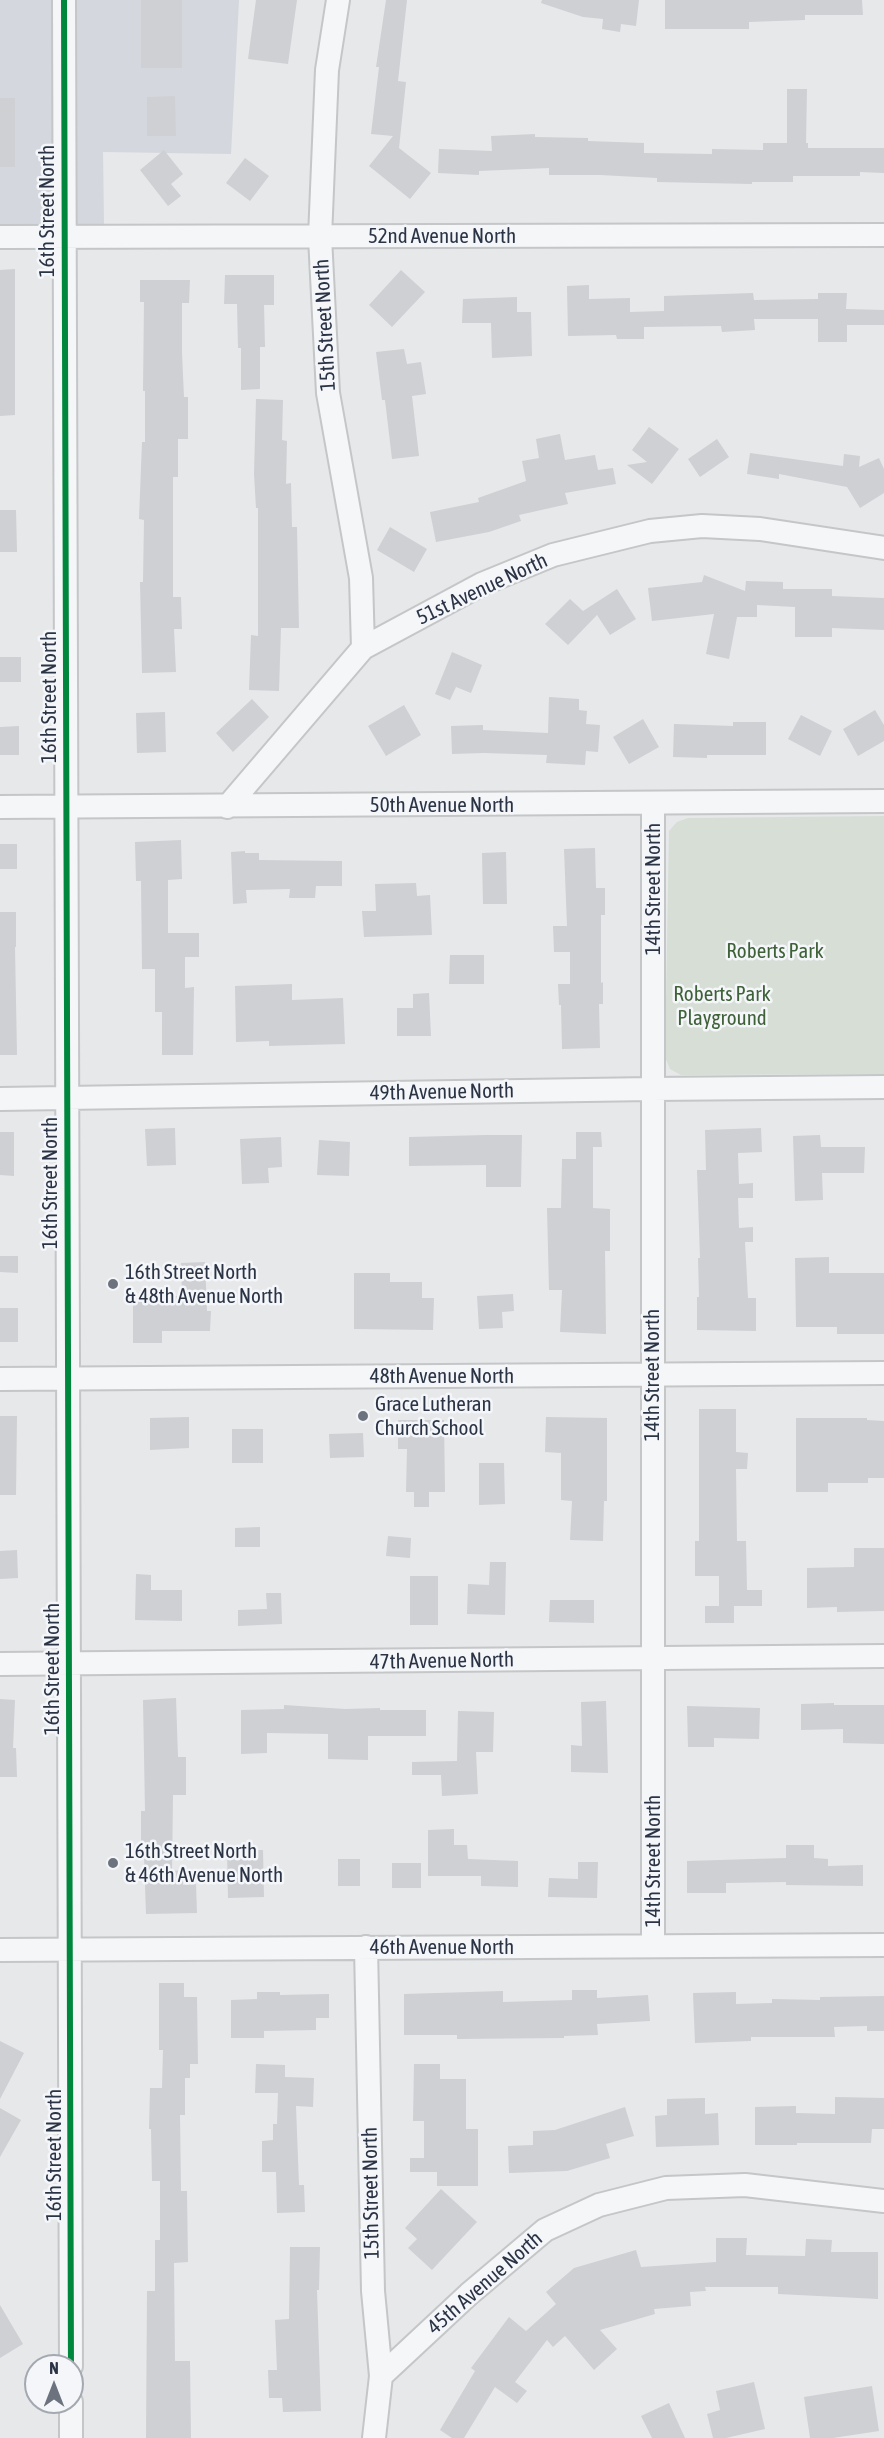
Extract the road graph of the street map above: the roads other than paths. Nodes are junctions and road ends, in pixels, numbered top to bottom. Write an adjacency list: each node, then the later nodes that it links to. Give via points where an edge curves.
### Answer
1 (64, 0): 5 (street, 16th Street North)
2 (338, 0): 6 (street, 15th Street North, via 327,70)
3 (884, 235): 6 (street, 52nd Avenue North)
4 (0, 237): 5 (street, 52nd Avenue North)
5 (64, 237): 6 (street, 52nd Avenue North); 12 (street, 16th Street North)
6 (320, 237): 8 (street, 15th Street North, via 328,393 361,578)
7 (884, 548): 8 (street, 51st Avenue North, via 760,529 702,526 650,531 554,555 482,585)
8 (363, 648): 13 (street, 51st Avenue North)
9 (884, 801): 10 (street, 50th Avenue North)
10 (653, 803): 13 (street, 50th Avenue North); 15 (street, 14th Street North)
11 (0, 807): 12 (street, 50th Avenue North)
12 (66, 807): 13 (street, 50th Avenue North); 17 (street, 16th Street North)
13 (227, 807)
14 (884, 1087): 15 (street, 49th Avenue North)
15 (651, 1089): 17 (street, 49th Avenue North); 19 (street, 14th Street North)
16 (0, 1099): 17 (street, 49th Avenue North)
17 (67, 1099): 20 (street, 16th Street North)
18 (884, 1373): 19 (street, 48th Avenue North)
19 (652, 1375): 20 (street, 48th Avenue North); 23 (street, 14th Street North)
20 (68, 1378): 21 (street, 48th Avenue North); 25 (street, 16th Street North)
21 (0, 1379)
22 (884, 1656): 23 (street, 47th Avenue North)
23 (653, 1658): 25 (street, 47th Avenue North); 27 (street, 14th Street North)
24 (0, 1664): 25 (street, 47th Avenue North)
25 (68, 1664): 30 (street, 16th Street North)
26 (884, 1945): 27 (street, 46th Avenue North)
27 (653, 1946): 28 (street, 46th Avenue North)
28 (366, 1947): 30 (street, 46th Avenue North); 33 (street, 15th Street North, via 373,2291)
29 (0, 1950): 30 (street, 46th Avenue North)
30 (69, 1950): 32 (street, 16th Street North)
31 (884, 2201): 33 (street, 45th Avenue North, via 745,2185 666,2188 599,2205 545,2230)
32 (71, 2354)
33 (381, 2376): 36 (street, 15th Street North)
34 (71, 2414): 35 (street)
35 (71, 2438)
36 (375, 2438)

